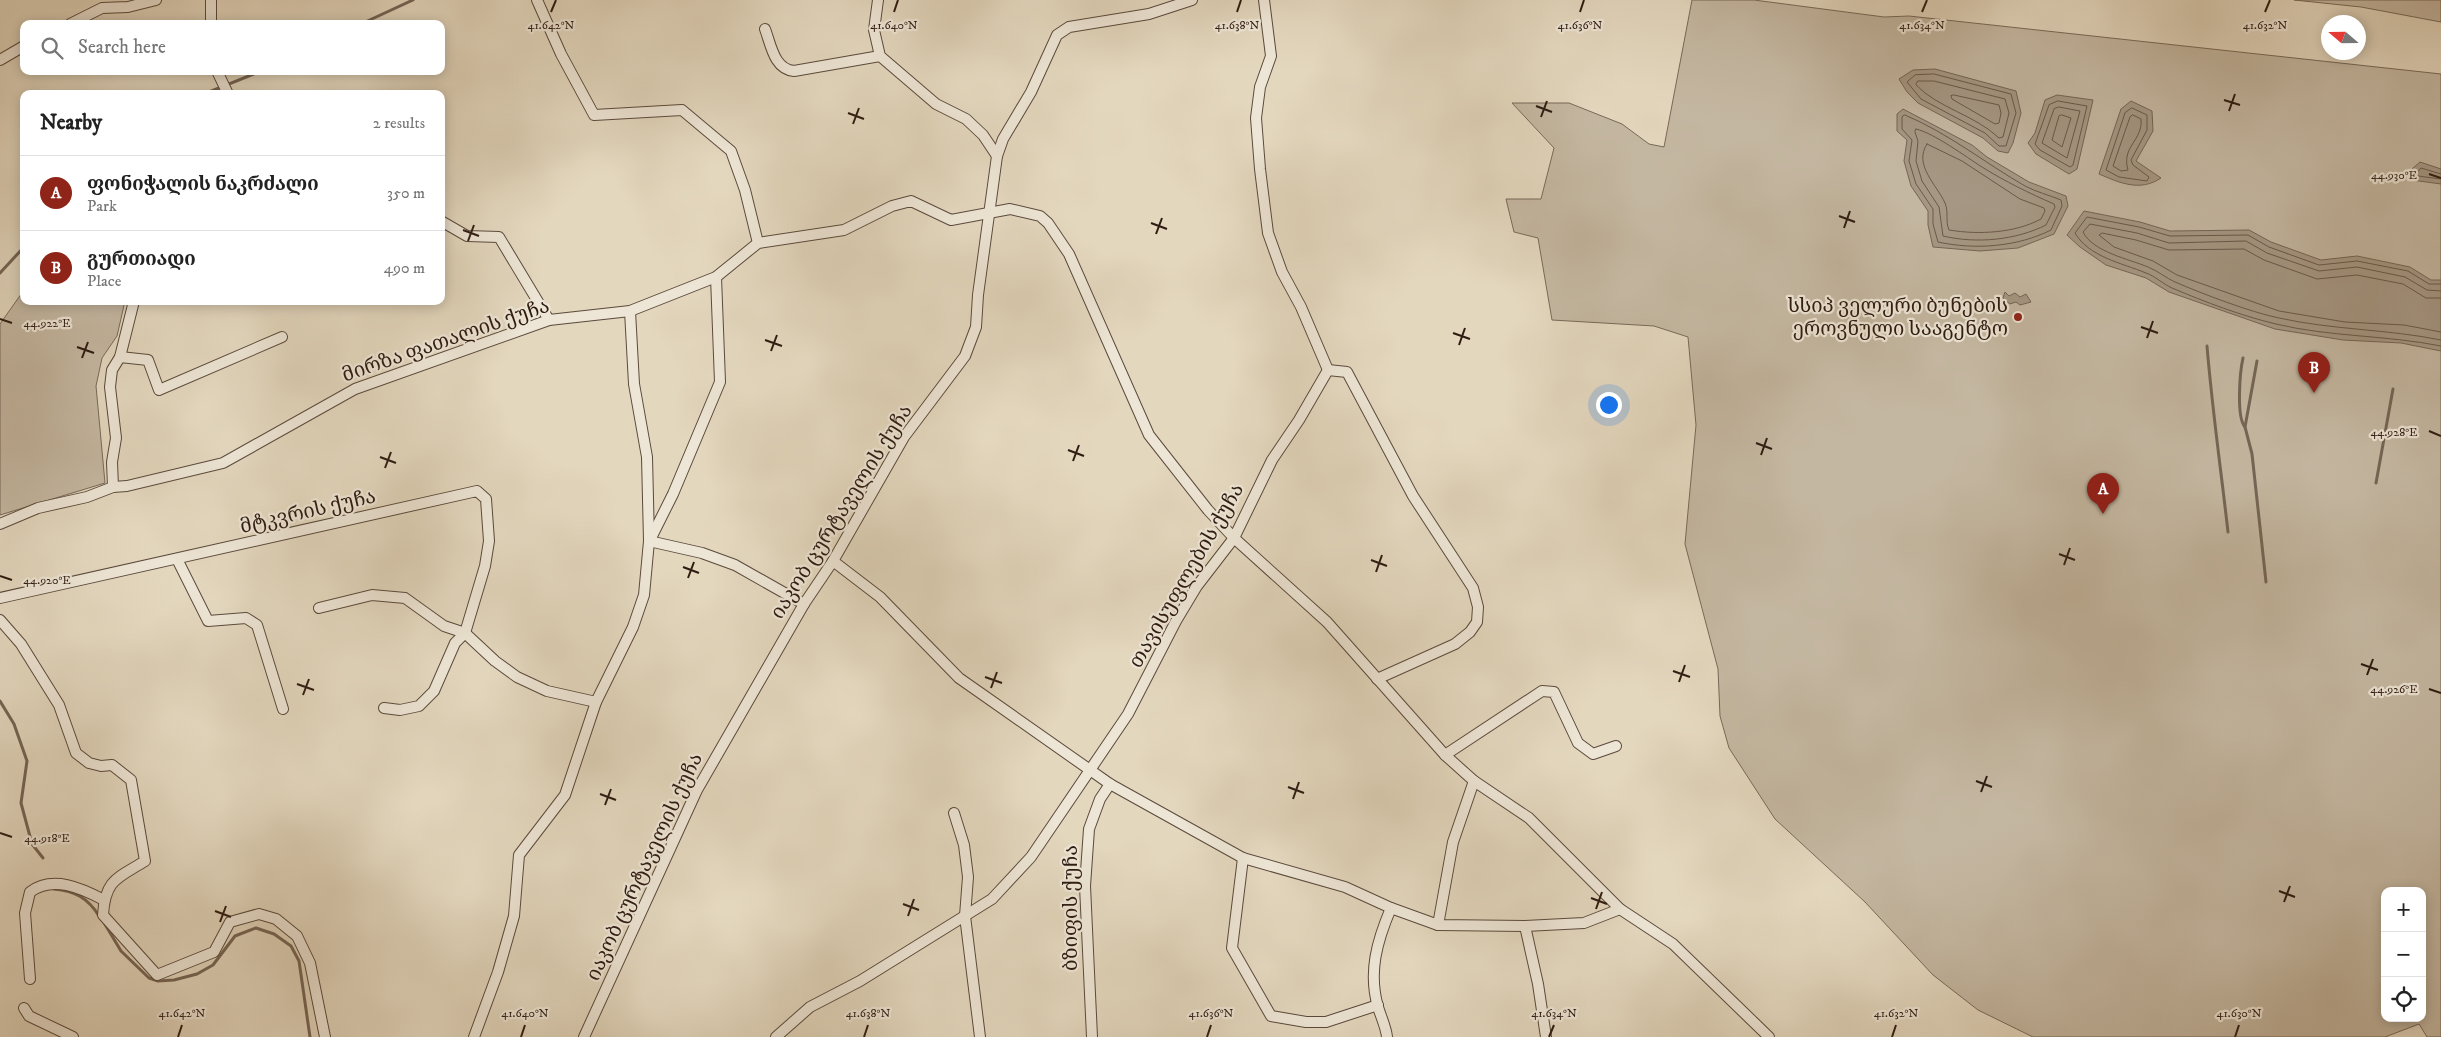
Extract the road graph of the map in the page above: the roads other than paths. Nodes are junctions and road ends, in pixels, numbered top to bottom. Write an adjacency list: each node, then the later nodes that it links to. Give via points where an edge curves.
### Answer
1 (156, 0): 7 (street)
2 (211, 0): 9 (street)
3 (537, 0): 19 (street, via 594,115 682,110 731,151)
4 (878, 0): 12 (street, via 874,30)
5 (1192, 0): 16 (street, via 1149,14 1069,28 1057,36)
6 (1264, 0): 26 (street, via 1271,56 1260,87 1256,118 1268,233 1282,272)
7 (128, 3): 8 (street, via 102,8)
8 (78, 20)
9 (211, 20)
10 (765, 29): 12 (street, via 778,64 786,70)
11 (20, 48): 13 (street)
12 (880, 56): 16 (street, via 936,104 966,119 983,135)
13 (0, 60)
14 (219, 75): 15 (street)
15 (226, 90)
16 (997, 156): 17 (street, იაკობ ცურტაველის ქუჩა)
17 (990, 213): 19 (street, via 951,220 911,201 892,206 844,230); 29 (street, via 1010,209 1024,211 1040,216 1048,223 1069,254 1149,435); 32 (street, იაკობ ცურტაველის ქუჩა, via 976,327 965,356 904,437)
18 (445, 223): 23 (street, via 467,236 499,237)
19 (758, 243): 20 (street, მირზა ფათალის ქუჩა)
20 (716, 277): 22 (street, მირზა ფათალის ქუჩა); 30 (street, via 720,382 673,494)
21 (133, 305): 25 (street)
22 (630, 311): 23 (street, მირზა ფათალის ქუჩა); 30 (street, via 634,384 647,457)
23 (549, 320): 27 (street, მირზა ფათალის ქუჩა, via 355,390 223,463)
24 (282, 337): 25 (street, via 159,390 148,360)
25 (120, 357): 27 (street, via 112,370 110,387 116,438 112,462)
26 (1328, 370): 29 (street, თავისუფლების ქუჩა, via 1272,460); 38 (street, via 1347,372 1413,496 1473,588 1478,607 1477,622 1454,644)
27 (113, 487): 28 (street, მირზა ფათალის ქუჩა, via 87,497 38,508)
28 (0, 524)
29 (1234, 538): 38 (street, via 1327,622); 44 (street, თავისუფლების ქუჩა, via 1197,586 1128,714)
30 (649, 541): 34 (street, via 702,553 735,566); 39 (street, via 644,596 633,627)
31 (177, 559): 33 (street, მტკვრის ქუჩა); 37 (street, მტკვრის ქუჩა, via 477,491 486,499 489,541); 41 (street, via 208,621 246,618 257,625)
32 (833, 561): 34 (street, იაკობ ცურტაველის ქუჩა); 44 (street, via 880,597 959,678)
33 (0, 598)
34 (804, 604): 61 (street, იაკობ ცურტაველის ქუჩა, via 697,790)
35 (319, 608): 37 (street, via 372,595 405,598 444,626)
36 (0, 620): 49 (street, via 21,644 59,705 76,753 90,763 112,765 131,780 146,861 109,884)
37 (465, 633): 39 (street, via 517,677 547,691); 40 (street, via 455,643 434,691 419,706 400,710)
38 (1377, 679): 43 (street)
39 (596, 702): 60 (street, via 565,795 519,855 514,916)
40 (384, 708)
41 (283, 709)
42 (1616, 746): 43 (street, via 1594,754 1578,743 1554,692 1542,691)
43 (1445, 755): 45 (street)
44 (1091, 769): 46 (street); 52 (street, თავისუფლების ქუჩა, via 1031,858 992,899)
45 (1474, 781): 51 (street, via 1529,818); 53 (street, via 1453,842)
46 (1110, 784): 48 (street); 64 (street, ბზიფის ქუჩა, via 1100,798 1089,829 1085,886)
47 (954, 813): 52 (street, via 964,845 968,877)
48 (1243, 858): 50 (street, via 1345,887); 56 (street, via 1232,948 1272,1016 1326,1022)
49 (104, 900): 55 (street, via 89,892 56,883 41,884 30,892 25,913); 59 (street, via 103,914 156,975 214,952 230,922 259,914 276,919 297,936 310,963)
50 (1392, 908): 53 (street); 56 (street, via 1380,934 1373,963)
51 (1620, 909): 54 (street, via 1584,923); 67 (street, via 1674,944)
52 (965, 916): 62 (street, თავისუფლების ქუჩა, via 810,1008); 63 (street)
53 (1438, 925): 54 (street)
54 (1525, 926): 66 (street)
55 (30, 979)
56 (1378, 1006): 65 (street)
57 (24, 1008): 58 (street, via 29,1016)
58 (73, 1037)
59 (325, 1037)
60 (474, 1037)
61 (584, 1037)
62 (776, 1037)
63 (980, 1037)
64 (1092, 1037)
65 (1388, 1037)
66 (1546, 1037)
67 (1770, 1037)

